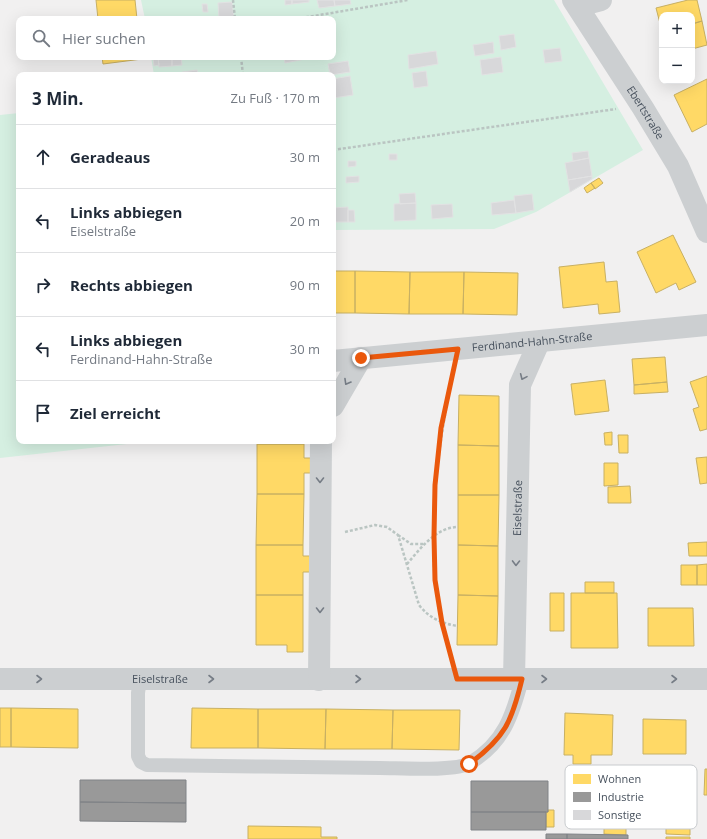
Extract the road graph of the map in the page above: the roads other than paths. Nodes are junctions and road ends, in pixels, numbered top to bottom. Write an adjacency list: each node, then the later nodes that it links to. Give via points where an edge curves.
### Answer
1 (601, 0): 2 (street)
2 (575, 3): 3 (street, Ebertstraße, via 678,166)
3 (707, 232)
4 (707, 325): 5 (street, Ferdinand-Hahn-Straße)
5 (539, 342): 6 (street, Ferdinand-Hahn-Straße); 12 (street, Eiselstraße, one-way to 12, via 520,385)
6 (361, 358): 7 (street, Ferdinand-Hahn-Straße); 8 (street, one-way to 8)
7 (336, 360)
8 (336, 401)
9 (320, 444): 14 (street, one-way to 14)
10 (0, 679): 11 (street, Eiselstraße, one-way to 11)
11 (140, 679): 12 (lane, via 138,756 147,766 405,768 456,767 469,764 480,756 501,736 509,721 514,710); 14 (street, Eiselstraße, one-way to 14)
12 (518, 679): 13 (street, Eiselstraße, one-way to 13); 14 (street, Eiselstraße, one-way to 12)
13 (707, 679)
14 (319, 680)

